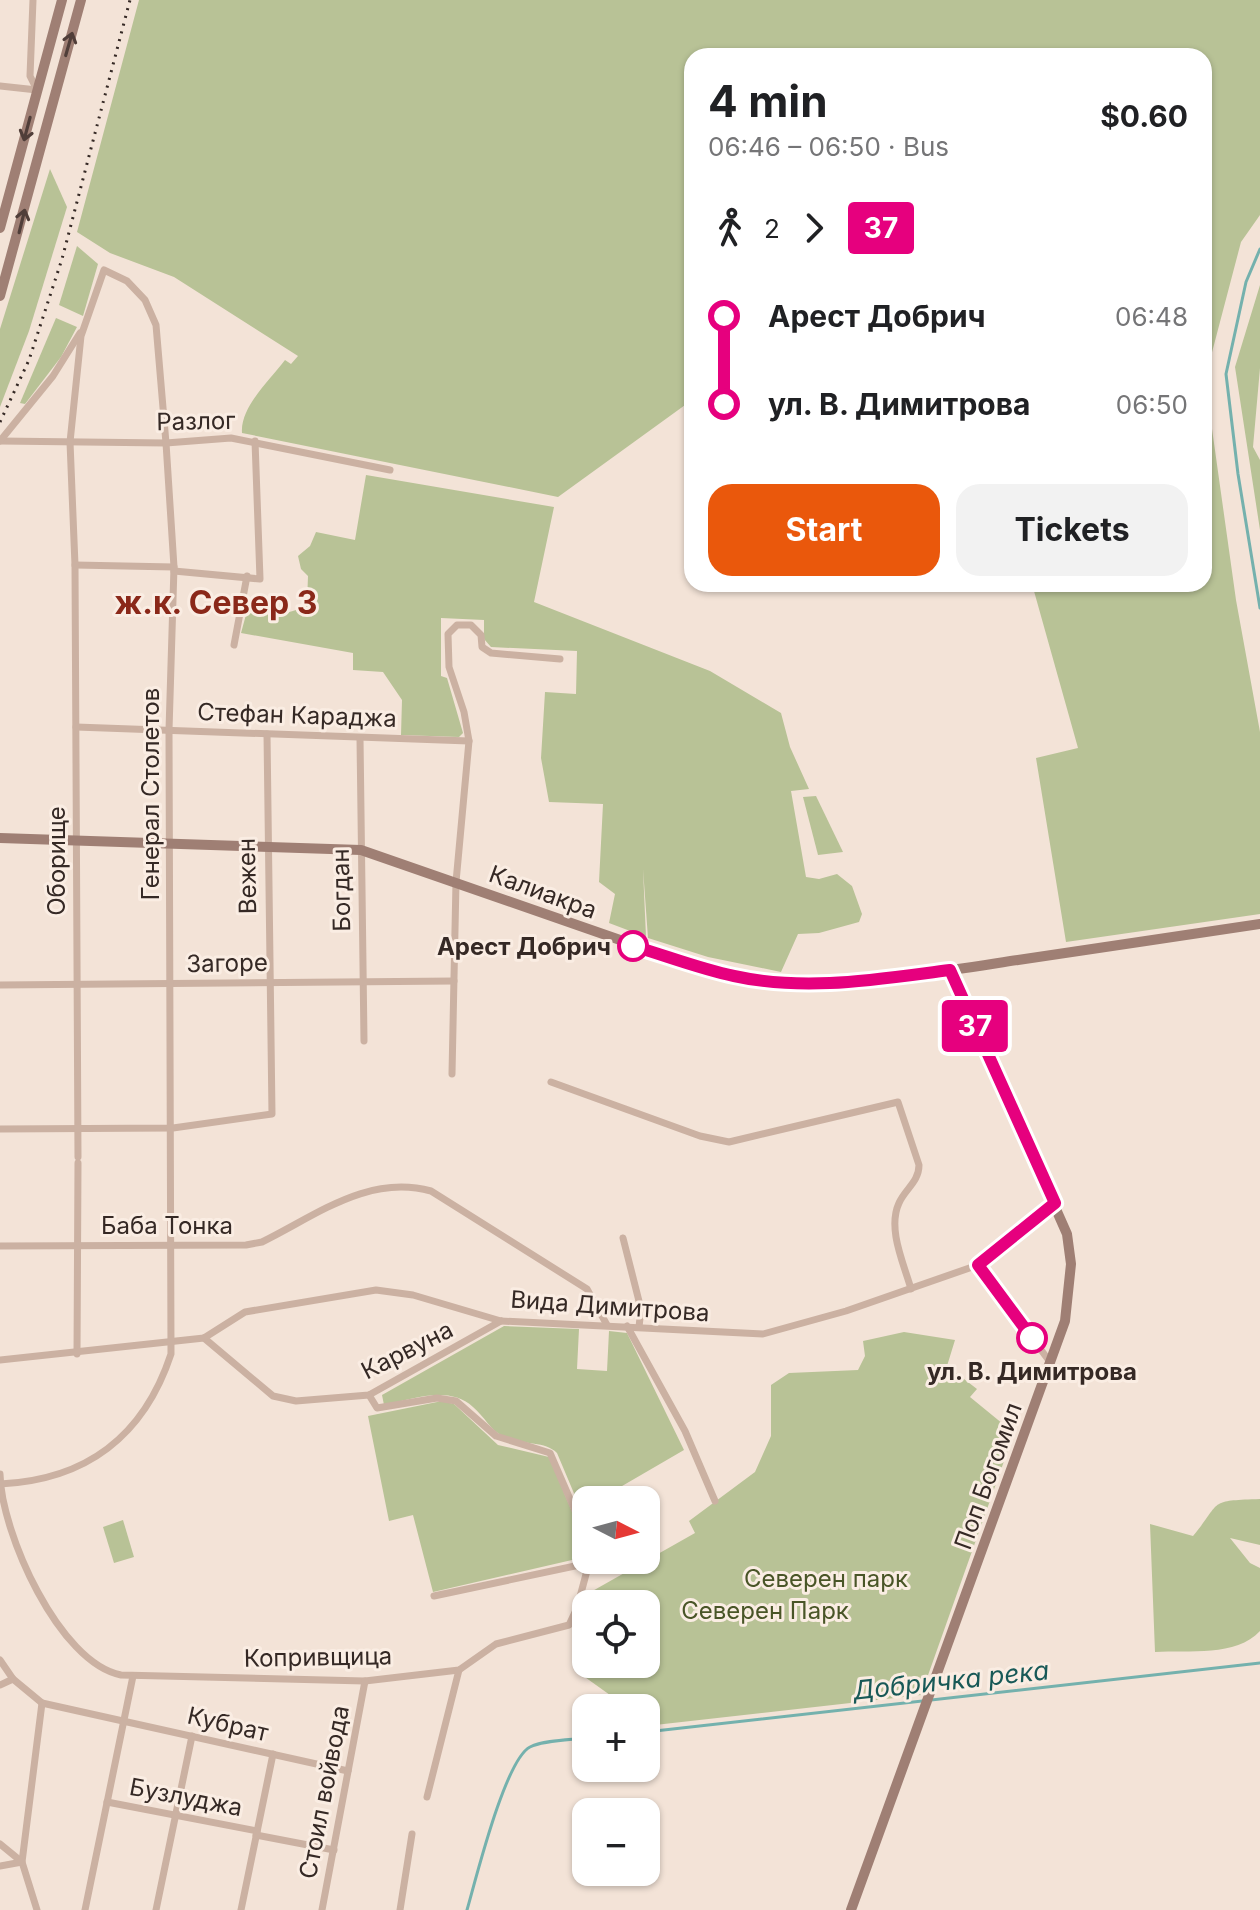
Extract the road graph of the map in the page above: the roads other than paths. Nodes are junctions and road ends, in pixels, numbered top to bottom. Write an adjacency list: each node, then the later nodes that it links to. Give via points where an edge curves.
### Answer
1 (33, 0): 5 (street, via 30,76)
2 (62, 0): 5 (street)
3 (81, 0): 8 (street, one-way to 3)
4 (0, 86): 5 (street)
5 (37, 90): 6 (street, one-way to 6)
6 (0, 228)
7 (104, 270): 9 (street, Оборище); 13 (street, Генерал Столетов, via 127,281 145,300 156,325)
8 (0, 296)
9 (86, 320): 10 (street, Разлог, via 53,376); 12 (street, Оборище, via 75,369)
10 (0, 441): 12 (street, Разлог)
11 (255, 441): 13 (street, Разлог); 14 (street, Разлог); 17 (street, via 260,579)
12 (70, 442): 13 (street, Разлог); 15 (street, Оборище)
13 (166, 443): 16 (street, Генерал Столетов)
14 (390, 470)
15 (75, 565): 16 (street); 20 (street, Оборище)
16 (174, 569): 17 (street); 21 (street, Генерал Столетов)
17 (247, 576): 18 (street)
18 (234, 645)
19 (560, 659): 24 (street, via 491,653 482,647 477,628 451,628 447,653)
20 (76, 727): 21 (street, Стефан Караджа); 26 (street, Оборище)
21 (169, 730): 22 (street, Стефан Караджа); 27 (street, Генерал Столетов)
22 (267, 734): 23 (street, Стефан Караджа); 28 (street, Вежен)
23 (360, 738): 24 (street, Стефан Караджа); 29 (street, Богдан)
24 (469, 741): 30 (street)
25 (0, 838): 26 (street, Калиакра)
26 (76, 840): 27 (street, Калиакра); 35 (street, Оборище)
27 (169, 843): 28 (street, Калиакра); 37 (street, Генерал Столетов)
28 (266, 846): 29 (street, Калиакра); 36 (street, Вежен)
29 (361, 850): 30 (street, Калиакра); 34 (street, Богдан)
30 (456, 882): 32 (street, Калиакра, via 737,977 815,984); 33 (street)
31 (1260, 924): 32 (street, Калиакра)
32 (950, 970): 45 (street, Поп Богомил)
33 (454, 981): 34 (street, Загоре); 40 (street)
34 (363, 982): 36 (street, Загоре); 39 (street, Богдан)
35 (77, 983): 37 (street, Загоре); 38 (street, Загоре); 42 (street, Оборище)
36 (269, 983): 37 (street, Загоре); 43 (street, Вежен, via 272,1114)
37 (171, 984): 43 (street, Генерал Столетов)
38 (0, 985)
39 (364, 1041)
40 (452, 1074)
41 (551, 1082): 51 (street, via 729,1142 898,1102 919,1165 919,1175 895,1215)
42 (78, 1128): 43 (street); 44 (street); 47 (street, Оборище)
43 (173, 1128): 48 (street, Генерал Столетов)
44 (0, 1129)
45 (1055, 1203): 50 (street, Вида Димитрова); 60 (street, Поп Богомил, via 1071,1264 1065,1321)
46 (623, 1238): 55 (street, via 641,1309)
47 (78, 1245): 48 (street, Баба Тонка); 49 (street, Баба Тонка); 58 (street, Оборище)
48 (172, 1245): 53 (street, Баба Тонка, via 262,1242 378,1186 414,1186 431,1191 587,1289); 57 (street, Генерал Столетов)
49 (0, 1246)
50 (978, 1265): 51 (street, Вида Димитрова); 60 (street)
51 (911, 1289): 55 (street, Вида Димитрова, via 763,1334)
52 (501, 1321): 53 (street, Вида Димитрова); 56 (street, Вида Димитрова, via 413,1295 376,1290 245,1312); 61 (street, Карвуна)
53 (607, 1325): 54 (street, Вида Димитрова)
54 (627, 1326): 55 (street, Вида Димитрова); 64 (street, via 685,1431)
55 (639, 1327)
56 (204, 1338): 57 (street, Вида Димитрова); 61 (street, Карвуна, via 277,1398)
57 (172, 1342): 58 (street, Вида Димитрова); 63 (street, Генерал Столетов, via 155,1395 111,1449 47,1480)
58 (77, 1354): 59 (street, Вида Димитрова)
59 (0, 1360)
60 (1050, 1362): 95 (street, Поп Богомил)
61 (369, 1395): 65 (street, via 377,1408 437,1398 456,1401 496,1436 550,1453)
62 (0, 1474): 63 (street, Копривщица)
63 (0, 1484): 71 (street, Копривщица, via 11,1528 48,1610 108,1673)
64 (715, 1501)
65 (572, 1504)
66 (572, 1566): 68 (street, Копривщица)
67 (586, 1574): 70 (street, Копривщица, via 569,1625 496,1644)
68 (434, 1596)
69 (0, 1660): 72 (street)
70 (459, 1670): 73 (street, Копривщица); 80 (street)
71 (133, 1676): 73 (street, Копривщица); 76 (street)
72 (13, 1679): 74 (street); 75 (street)
73 (365, 1681): 79 (street, Стоил войвода)
74 (0, 1685)
75 (42, 1703): 76 (street, Кубрат); 87 (street)
76 (123, 1721): 77 (street, Кубрат); 81 (street)
77 (192, 1736): 78 (street, Кубрат); 82 (street)
78 (273, 1754): 79 (street, Кубрат); 83 (street)
79 (348, 1771): 86 (street, Стоил войвода)
80 (427, 1797)
81 (107, 1802): 82 (street, Бузлуджа); 90 (street)
82 (175, 1816): 83 (street, Бузлуджа); 91 (street)
83 (257, 1833): 86 (street, Бузлуджа); 92 (street)
84 (412, 1834): 94 (street)
85 (0, 1844): 87 (street)
86 (334, 1850): 93 (street, Стоил войвода)
87 (22, 1862): 88 (street); 89 (street)
88 (0, 1866)
89 (37, 1910)
90 (85, 1910)
91 (156, 1910)
92 (241, 1910)
93 (322, 1910)
94 (400, 1910)
95 (851, 1910)

